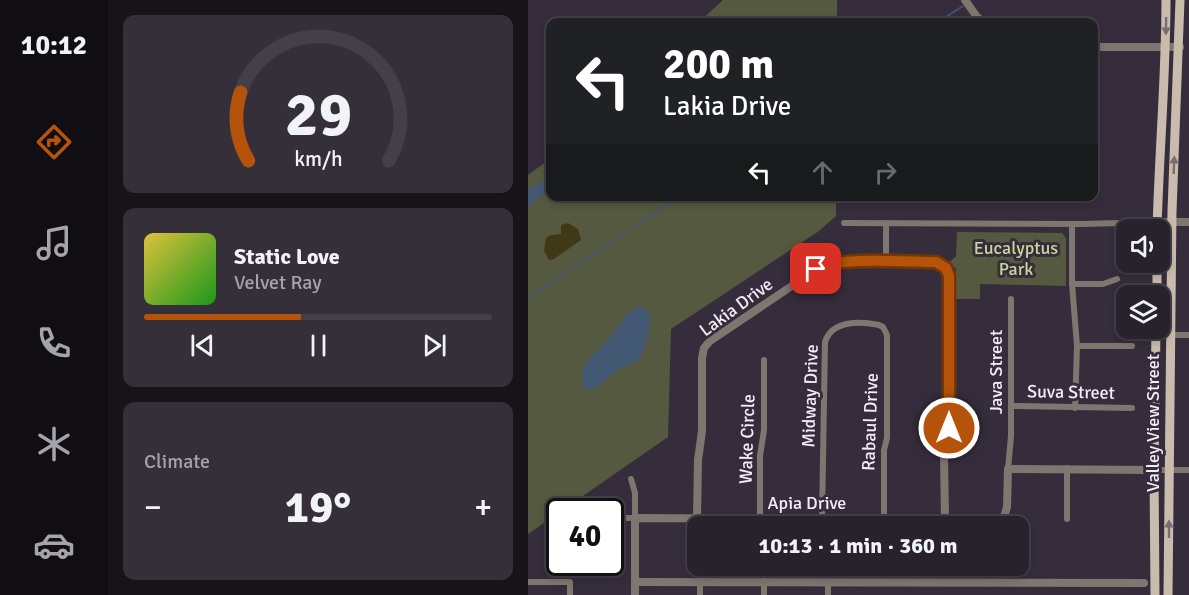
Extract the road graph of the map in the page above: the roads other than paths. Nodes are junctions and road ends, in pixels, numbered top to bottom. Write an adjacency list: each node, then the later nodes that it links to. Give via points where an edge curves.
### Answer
1 (965, 0): 4 (street)
2 (1166, 0): 6 (main road, one-way to 6)
3 (1180, 0): 7 (main road, Valley View Street)
4 (980, 18)
5 (1098, 47): 6 (street)
6 (1166, 47): 7 (street); 8 (main road)
7 (1180, 47): 9 (main road, Valley View Street, one-way to 7)
8 (1157, 219)
9 (1172, 222): 10 (street); 20 (main road, Valley View Street)
10 (1189, 222)
11 (844, 223): 12 (street)
12 (886, 223): 13 (street); 15 (street)
13 (1072, 224): 14 (street); 17 (street)
14 (1116, 225)
15 (886, 262): 35 (street, Lakia Drive, via 824,265 704,348); 39 (street, Lakia Drive, via 936,262 946,268 949,276)
16 (1117, 279): 17 (street, via 1103,284)
17 (1072, 284): 23 (street)
18 (1011, 299): 26 (street, Java Street)
19 (883, 327): 37 (street, Midway Drive, via 842,324 827,336); 38 (street, Rabaul Drive, via 887,335)
20 (1171, 335): 21 (street); 32 (main road, Valley View Street)
21 (1189, 335)
22 (1156, 339): 31 (main road, Valley View Street)
23 (1077, 346): 24 (street); 27 (street)
24 (1132, 346)
25 (764, 360): 36 (street, Wake Circle)
26 (1011, 406): 27 (street, Suva Street); 30 (street, Java Street)
27 (1076, 408): 28 (street, Suva Street)
28 (1132, 408)
29 (1067, 468): 30 (street); 31 (street); 44 (street)
30 (1008, 469): 40 (street, Java Street)
31 (1154, 470): 32 (street); 50 (main road, Valley View Street)
32 (1169, 470): 33 (street); 52 (main road, Valley View Street, one-way to 32)
33 (1189, 470)
34 (632, 478): 42 (street)
35 (697, 516)
36 (760, 516)
37 (822, 516)
38 (884, 516)
39 (945, 516)
40 (1004, 516)
41 (624, 518): 42 (street, Apia Drive)
42 (634, 518): 43 (street, Apia Drive); 48 (street)
43 (687, 518)
44 (1067, 519)
45 (700, 581): 46 (street); 48 (street); 55 (street)
46 (764, 581): 49 (street); 56 (street)
47 (528, 582): 53 (street, via 570,582)
48 (635, 582): 54 (street)
49 (828, 582): 51 (street); 57 (street)
50 (1155, 582): 51 (street); 52 (street); 58 (main road, Valley View Street)
51 (1144, 583)
52 (1168, 583): 59 (main road, Valley View Street)
53 (570, 595)
54 (634, 595)
55 (700, 595)
56 (764, 595)
57 (828, 595)
58 (1155, 595)
59 (1168, 595)

